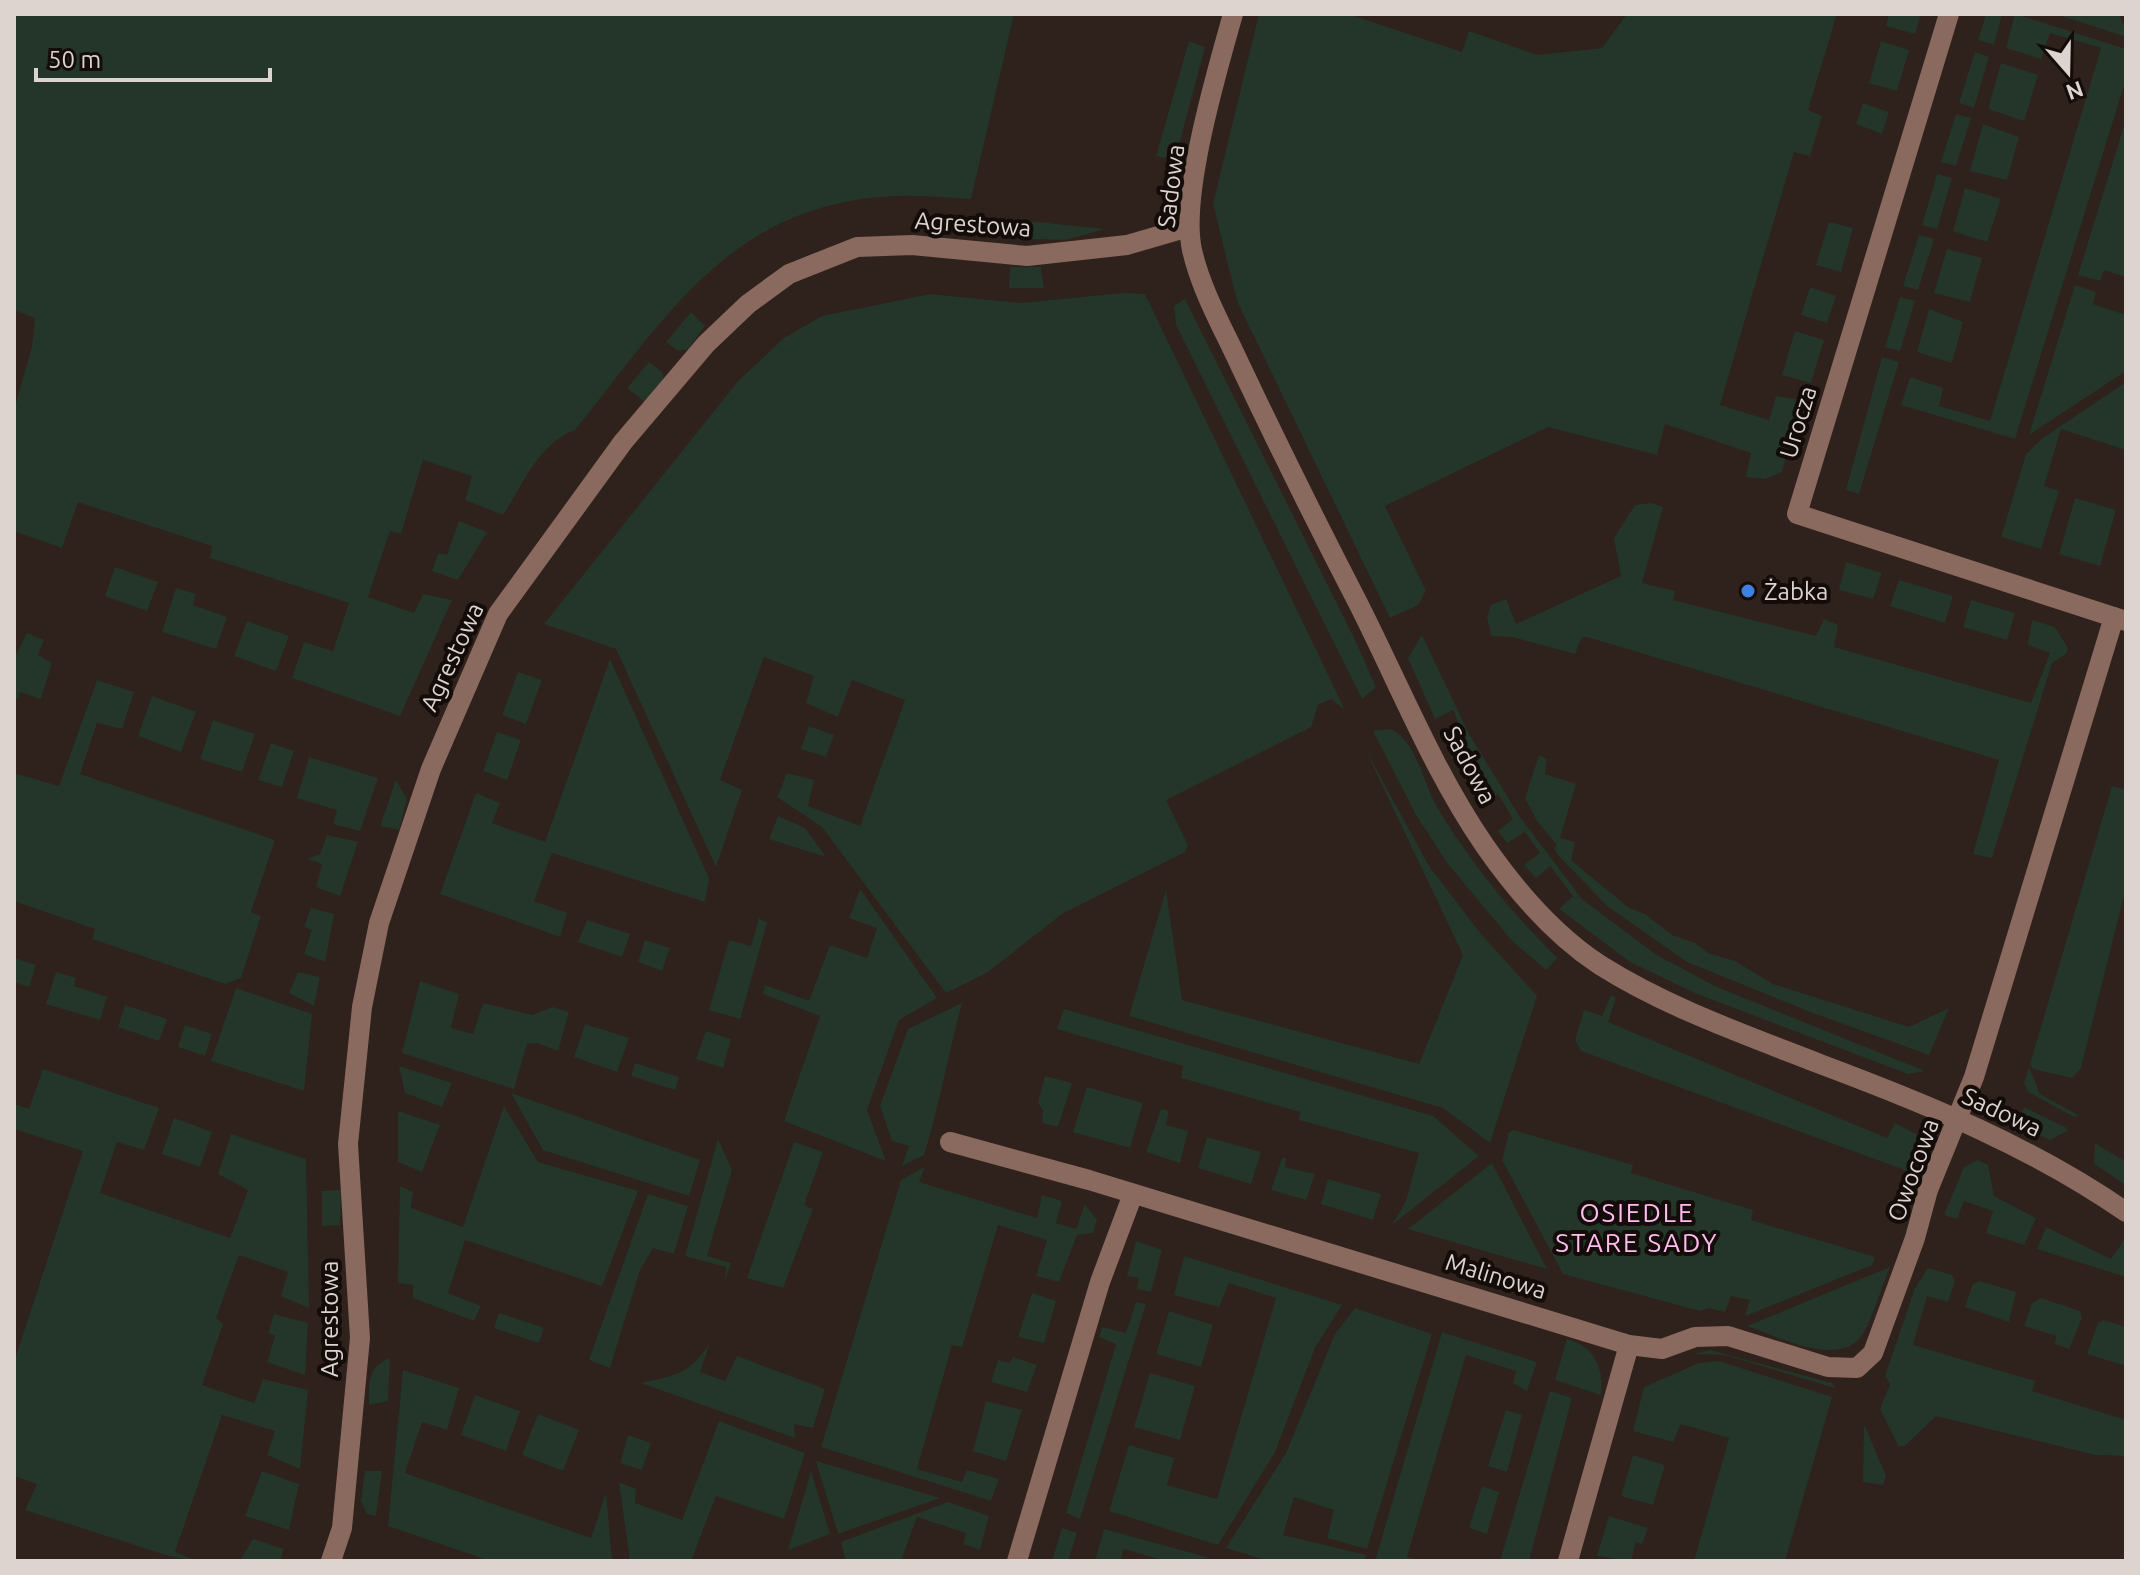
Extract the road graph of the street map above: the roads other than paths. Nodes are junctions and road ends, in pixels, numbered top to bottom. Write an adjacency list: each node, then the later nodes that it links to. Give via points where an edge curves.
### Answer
1 (1233, 14): 3 (street, Sadowa, via 1193,179)
2 (1949, 14): 4 (street, Urocza, via 1797,514)
3 (1189, 227): 5 (street, Sadowa, via 1209,297 1291,472 1464,813 1527,900 1573,945 1664,1000); 10 (street, Agrestowa, via 1127,245 1027,256 912,245 857,247 789,274 706,344 623,442 498,614 431,769 379,923 362,1007 348,1144 360,1338 342,1528)
4 (2120, 619): 5 (street, Owocowa)
5 (1959, 1119): 8 (street, Sadowa, via 2065,1171); 9 (street, Owocowa, via 1866,1363 1844,1370 1828,1367 1728,1336 1695,1337 1662,1349)
6 (950, 1142): 7 (street, Malinowa)
7 (1133, 1194): 9 (street, Malinowa); 11 (street, via 1100,1282)
8 (2126, 1212)
9 (1629, 1345): 12 (street)
10 (331, 1561)
11 (1017, 1561)
12 (1568, 1561)

